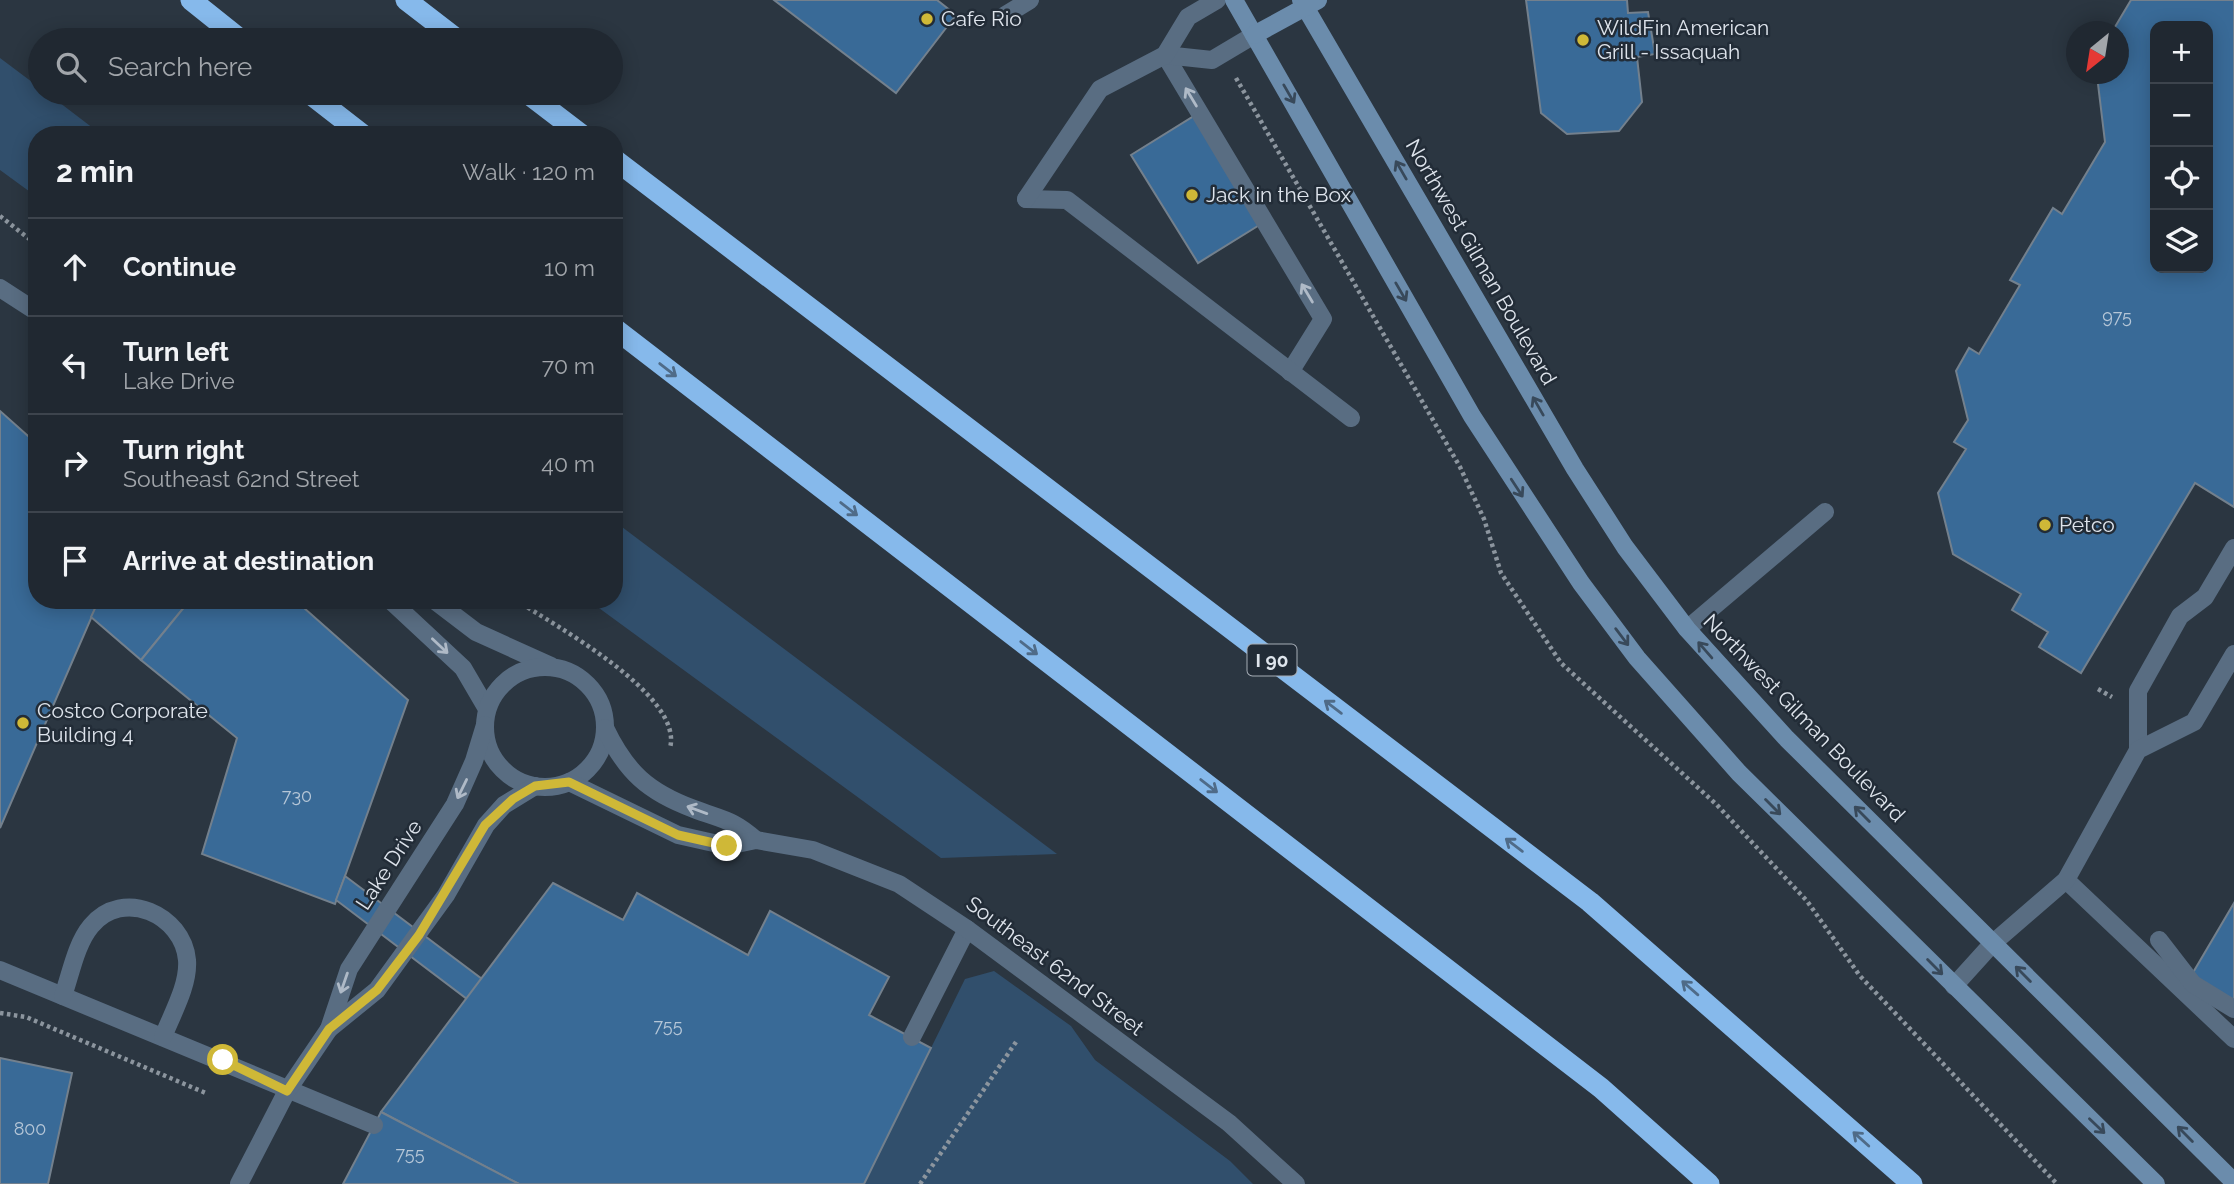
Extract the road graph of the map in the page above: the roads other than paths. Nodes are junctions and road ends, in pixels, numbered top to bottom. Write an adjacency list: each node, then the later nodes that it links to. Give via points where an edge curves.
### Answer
1 (191, 0): 8 (highway)
2 (406, 0): 9 (highway)
3 (1030, 0): 7 (street)
4 (1217, 0): 11 (street, via 1188,17)
5 (1234, 0): 10 (street)
6 (1308, 2): 10 (street); 26 (street, Northwest Gilman Boulevard, one-way to 6, via 1625,547 1575,469)
7 (1004, 16)
8 (226, 28)
9 (442, 28)
10 (1254, 35): 11 (street, via 1212,60); 40 (street, one-way to 40, via 1472,416 1581,583 1690,721)
11 (1166, 55): 20 (street, one-way to 11, via 1323,319); 20 (street, via 1100,89 1026,199 1067,200)
12 (324, 105): 14 (highway)
13 (543, 105): 15 (highway)
14 (351, 126)
15 (570, 126)
16 (623, 166): 53 (highway, I 90, one-way to 16, via 1590,902)
17 (0, 288): 18 (street)
18 (28, 307)
19 (623, 335): 52 (highway, one-way to 52, via 1601,1088)
20 (1290, 372): 21 (street)
21 (1351, 418)
22 (1825, 512): 26 (street)
23 (2234, 548): 31 (street, via 2205,597 2180,617 2138,691)
24 (400, 609): 29 (street, one-way to 29, via 463,668)
25 (446, 609): 28 (street, via 476,632)
26 (1687, 629): 38 (street, Northwest Gilman Boulevard, one-way to 26, via 1787,738)
27 (2234, 654): 31 (street, via 2194,722)
28 (554, 667): 29 (street, via 529,669 506,681); 30 (street, via 585,682 603,711)
29 (486, 717): 33 (street, via 486,743 493,758 519,781); 43 (street, Lake Drive, one-way to 43, via 455,804 349,969)
30 (605, 728): 32 (street, via 594,760); 34 (street, Southeast 62nd Street, one-way to 30, via 734,820 681,804 645,784 618,756)
31 (2138, 750): 35 (street)
32 (569, 782): 33 (street); 34 (street, Southeast 62nd Street, via 678,835 727,846)
33 (535, 786): 43 (street, Lake Drive, via 485,825 439,905 377,990)
34 (756, 840): 36 (street, Southeast 62nd Street, via 813,850 877,873)
35 (2066, 880): 38 (street); 46 (street)
36 (967, 929): 45 (street); 51 (street, Southeast 62nd Street, via 1229,1123)
37 (2160, 940): 42 (street, via 2193,984)
38 (1992, 944): 40 (street); 49 (street, Northwest Gilman Boulevard, one-way to 38)
39 (0, 970): 41 (street)
40 (1954, 986): 54 (street, one-way to 54)
41 (63, 996): 44 (street); 44 (street, via 80,945 92,925 124,908 143,908 175,928 187,962)
42 (2234, 1009)
43 (329, 1029): 47 (street, Lake Drive)
44 (163, 1037): 47 (street)
45 (912, 1037)
46 (2234, 1039)
47 (287, 1091): 48 (street); 50 (street, Lake Drive)
48 (374, 1125)
49 (2234, 1182)
50 (239, 1184)
51 (1296, 1184)
52 (1709, 1184)
53 (1912, 1184)
54 (2156, 1184)

